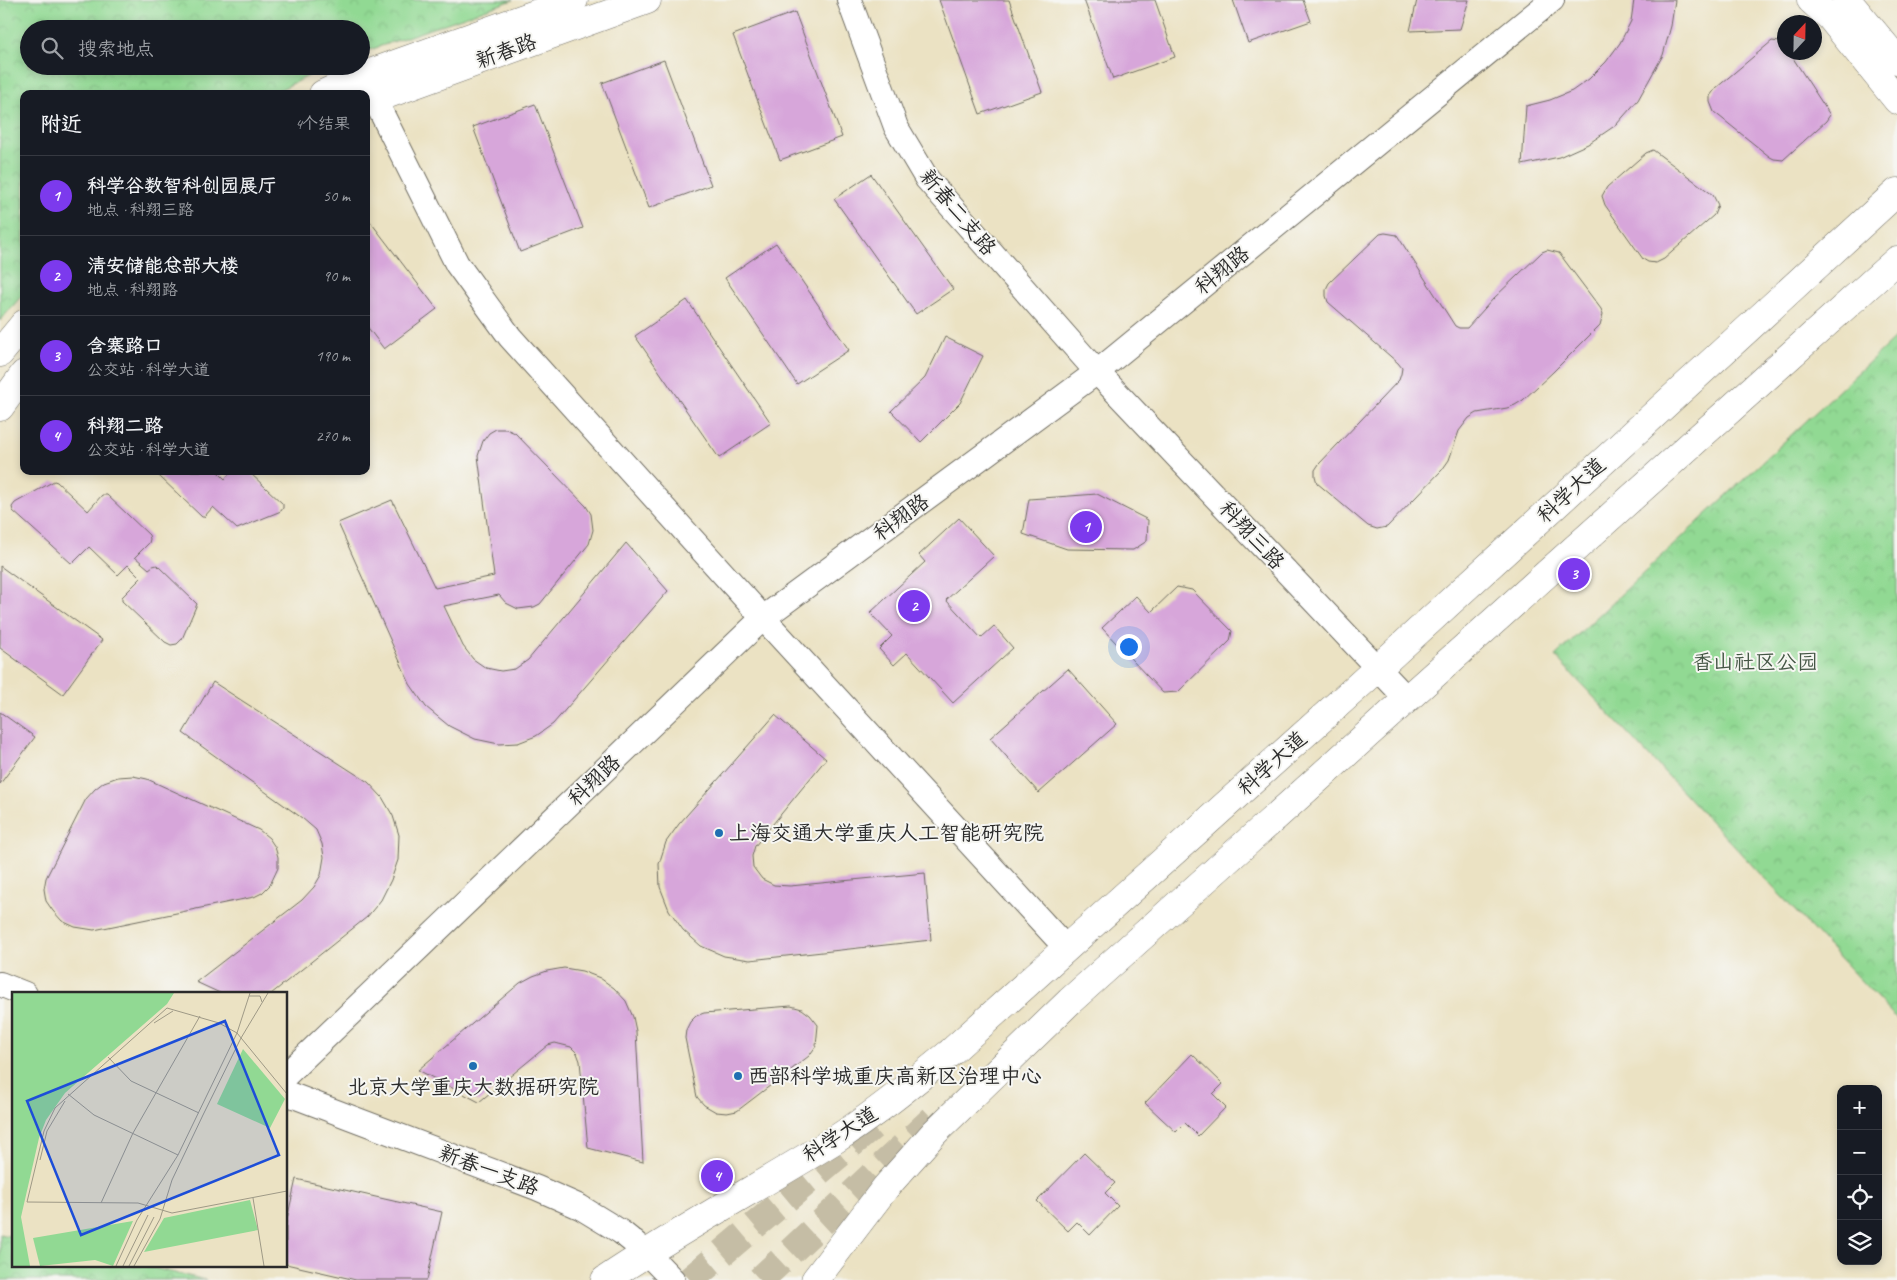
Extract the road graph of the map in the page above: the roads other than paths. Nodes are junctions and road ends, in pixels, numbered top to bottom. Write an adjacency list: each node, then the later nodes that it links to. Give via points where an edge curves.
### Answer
1 (574, 0): 8 (main road, 新春路)
2 (647, 0): 9 (main road, 新春路)
3 (849, 0): 16 (street, 新春二支路, via 896,127 927,180)
4 (1552, 0): 16 (street, 科翔路)
5 (1811, 0): 11 (main road, via 1830,17)
6 (1847, 0): 7 (main road)
7 (1897, 60)
8 (370, 91)
9 (370, 91)
10 (370, 96): 19 (street, via 457,264 510,338)
11 (1897, 100)
12 (1897, 192): 20 (main road, 科学大道)
13 (1897, 260): 21 (main road, 科学大道)
14 (20, 329): 15 (main road)
15 (0, 353)
16 (1097, 372): 19 (street, 科翔路); 20 (street, 科翔三路)
17 (20, 380): 18 (main road)
18 (0, 407)
19 (763, 618): 22 (street); 27 (street, 科翔路)
20 (1378, 668): 21 (street, 科翔三路); 22 (main road, 科学大道)
21 (1406, 699): 26 (main road, 科学大道)
22 (1067, 949): 24 (main road, 科学大道)
23 (0, 984): 25 (street)
24 (1027, 984): 26 (main road, via 1041,982 1050,986 1057,1002); 29 (main road, 科学大道, via 917,1080 834,1140)
25 (20, 992)
26 (1053, 1018): 32 (main road, 科学大道, via 935,1132 886,1187)
27 (288, 1074)
28 (288, 1093): 29 (street, 新春一支路, via 580,1207)
29 (646, 1252): 30 (main road, 科学大道); 31 (street, 新春一支路)
30 (605, 1280)
31 (673, 1280)
32 (815, 1280)

